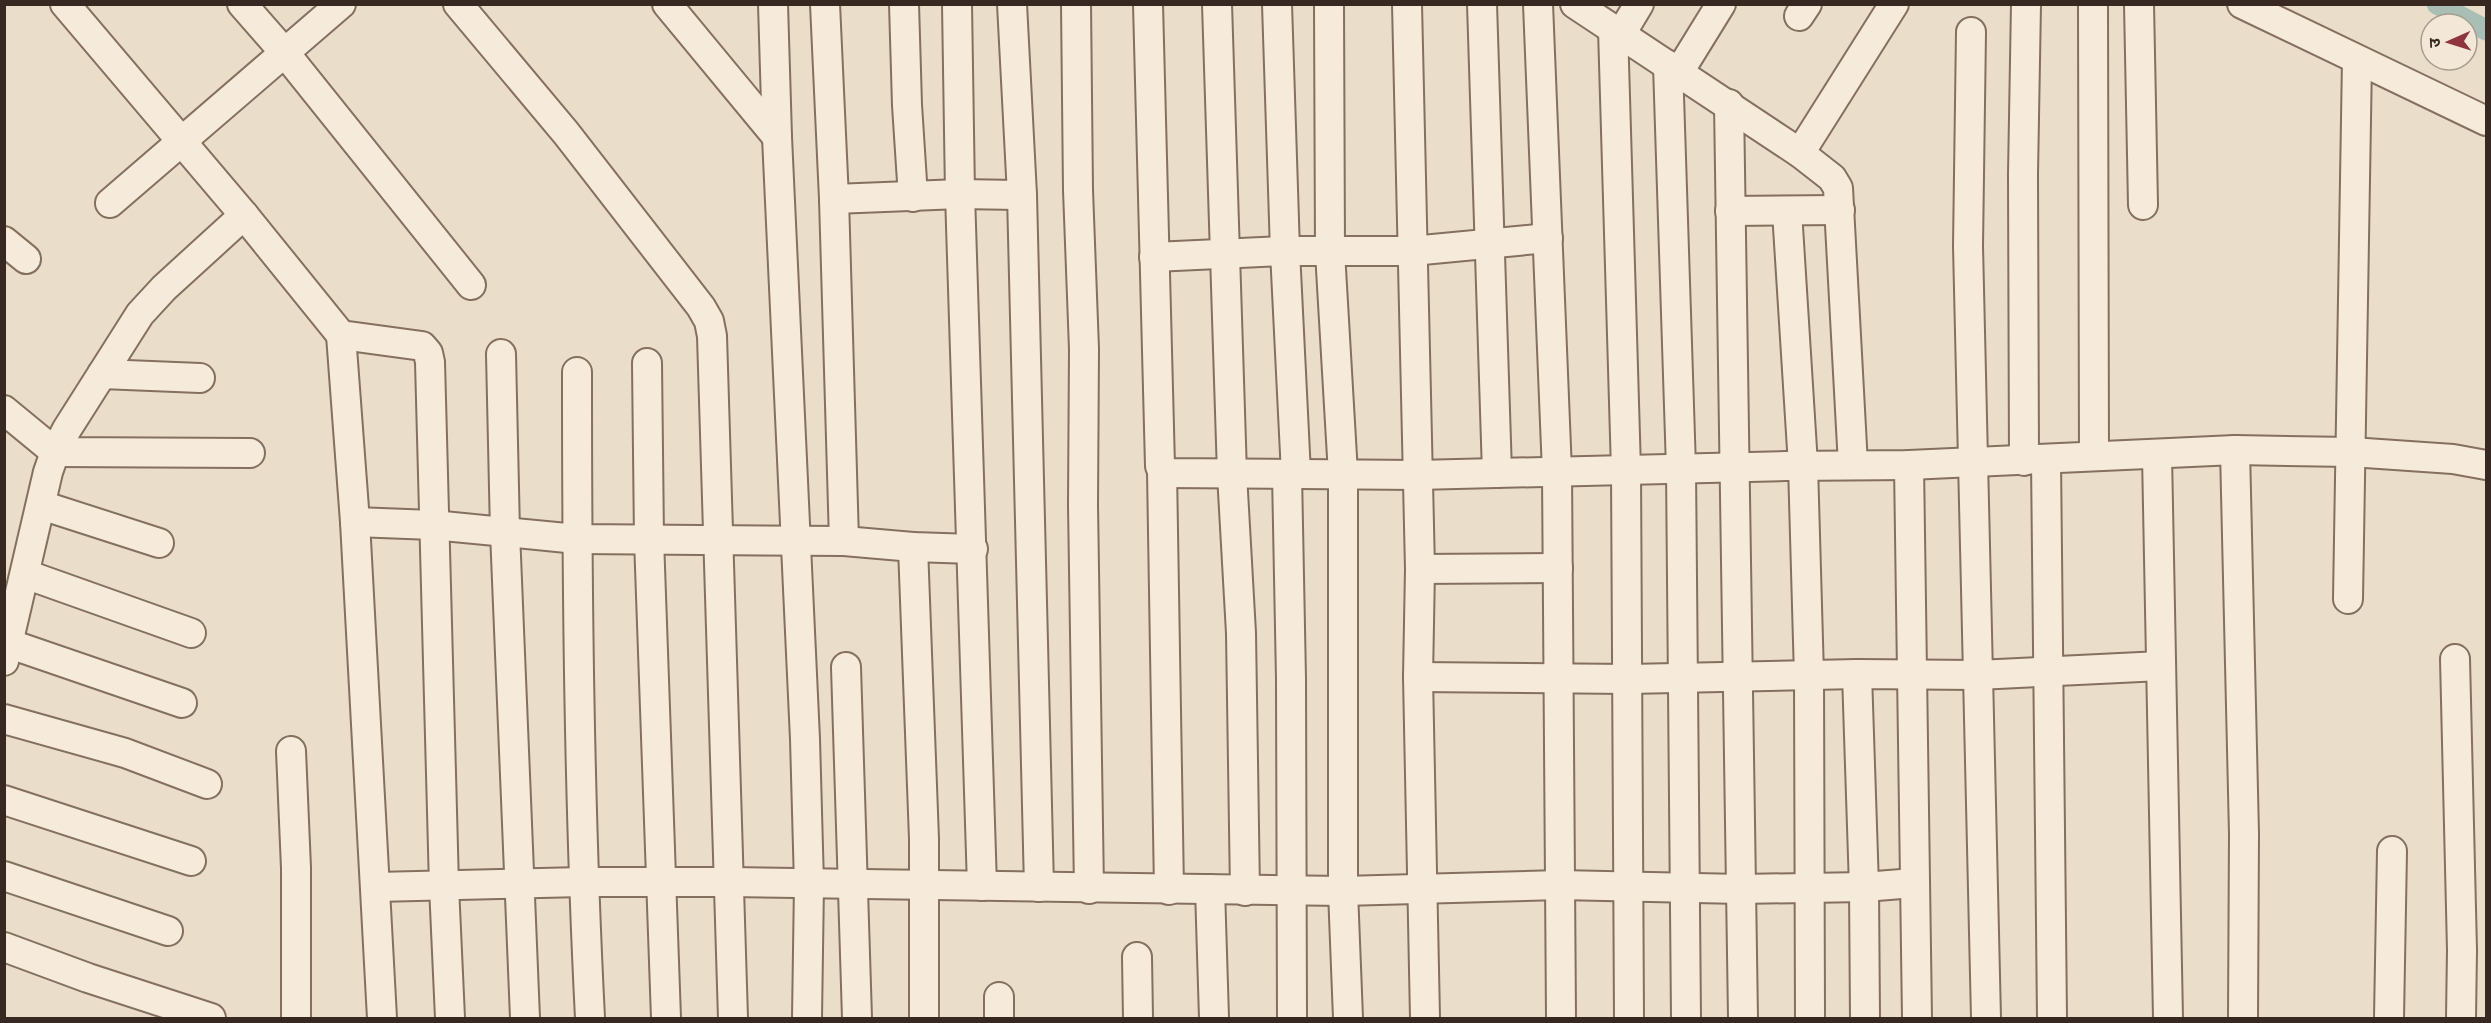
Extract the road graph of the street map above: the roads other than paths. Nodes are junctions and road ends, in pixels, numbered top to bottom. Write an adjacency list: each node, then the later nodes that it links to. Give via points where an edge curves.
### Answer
1 (65, 4): 35 (street)
2 (242, 4): 29 (street)
3 (341, 4): 29 (street)
4 (458, 4): 93 (street, via 566,133 709,321)
5 (667, 4): 34 (street)
6 (773, 4): 34 (street)
7 (825, 4): 40 (street)
8 (904, 4): 39 (street)
9 (957, 4): 37 (street)
10 (1012, 4): 38 (street)
11 (1076, 4): 142 (street)
12 (1148, 4): 54 (street)
13 (1217, 4): 53 (street)
14 (1277, 4): 50 (street)
15 (1329, 4): 52 (street)
16 (1407, 4): 51 (street)
17 (1482, 4): 49 (street)
18 (1538, 4): 47 (street)
19 (1575, 4): 27 (street)
20 (1639, 4): 27 (street)
21 (1721, 4): 31 (street)
22 (1894, 4): 36 (street)
23 (2026, 4): 71 (street, via 2023,174)
24 (2093, 4): 69 (street)
25 (2139, 4): 42 (street)
26 (2242, 4): 30 (street)
27 (1617, 32): 31 (street); 78 (street)
28 (1971, 32): 72 (street)
29 (285, 53): 35 (street); 56 (street)
30 (2357, 60): 33 (street); 66 (street)
31 (1673, 68): 32 (street); 76 (street)
32 (1729, 104): 36 (street); 44 (street)
33 (2487, 121)
34 (777, 136): 92 (street)
35 (181, 142): 41 (street); 46 (street)
36 (1800, 153): 43 (street, via 1832,178 1838,188)
37 (960, 194): 38 (street); 39 (street); 97 (street)
38 (1022, 195): 139 (street)
39 (913, 197): 40 (street)
40 (834, 199): 94 (street)
41 (110, 203)
42 (2143, 205)
43 (1840, 210): 45 (street); 74 (street)
44 (1730, 211): 45 (street); 77 (street)
45 (1787, 211): 73 (street)
46 (244, 215): 57 (street); 61 (street, via 140,314)
47 (1548, 238): 49 (street); 80 (street)
48 (4, 241): 55 (street)
49 (1491, 243): 51 (street); 81 (street)
50 (1285, 251): 52 (street); 53 (street); 83 (street)
51 (1412, 251): 52 (street); 85 (street)
52 (1330, 252): 84 (street)
53 (1224, 253): 54 (street); 82 (street)
54 (1154, 257): 79 (street)
55 (26, 259)
56 (471, 285)
57 (341, 335): 87 (street); 88 (street, via 422,346 428,353)
58 (501, 354): 89 (street)
59 (647, 363): 91 (street)
60 (577, 372): 90 (street)
61 (102, 374): 62 (street); 65 (street)
62 (200, 378)
63 (4, 410): 65 (street)
64 (2235, 450): 66 (street); 68 (street); 179 (street, via 2244,834)
65 (55, 452): 67 (street); 86 (street)
66 (2351, 452): 70 (street); 101 (street)
67 (250, 453)
68 (2157, 455): 69 (street); 105 (street)
69 (2094, 456): 71 (street)
70 (2484, 458)
71 (2035, 460): 72 (street); 107 (street)
72 (1971, 464): 75 (street); 110 (street)
73 (1803, 465): 74 (street); 77 (street); 112 (street)
74 (1853, 465): 75 (street)
75 (1909, 465): 109 (street)
76 (1681, 468): 77 (street); 78 (street); 114 (street)
77 (1734, 468): 115 (street)
78 (1626, 470): 80 (street); 116 (street)
79 (1162, 471): 82 (street); 145 (street)
80 (1557, 472): 81 (street); 98 (street)
81 (1497, 473): 85 (street)
82 (1232, 474): 83 (street); 147 (street, via 1241,633)
83 (1292, 474): 84 (street); 148 (street)
84 (1343, 474): 85 (street); 149 (street)
85 (1417, 475): 99 (street)
86 (41, 505): 95 (street); 100 (street)
87 (355, 522): 88 (street); 138 (street)
88 (433, 525): 89 (street); 134 (street)
89 (505, 532): 90 (street); 131 (street)
90 (578, 539): 91 (street); 125 (street)
91 (649, 539): 93 (street); 126 (street)
92 (795, 540): 93 (street); 94 (street); 130 (street, via 806,739)
93 (716, 541): 127 (street)
94 (844, 541): 96 (street)
95 (159, 543)
96 (913, 547): 97 (street); 135 (street)
97 (973, 549): 136 (street)
98 (1558, 568): 99 (street); 111 (street)
99 (1420, 569): 113 (street)
100 (25, 574): 102 (street); 103 (street)
101 (2348, 599)
102 (191, 633)
103 (7, 652): 117 (street)
104 (2455, 659): 181 (street)
105 (2161, 666): 107 (street); 178 (street)
106 (846, 667): 128 (street)
107 (2050, 673): 110 (street); 177 (street)
108 (1857, 674): 109 (street); 112 (street); 140 (street)
109 (1912, 674): 110 (street); 129 (street)
110 (1977, 675): 176 (street)
111 (1558, 676): 113 (street); 116 (street); 132 (street)
112 (1809, 676): 115 (street); 141 (street)
113 (1418, 677): 146 (street)
114 (1682, 678): 115 (street); 116 (street); 137 (street)
115 (1736, 678): 144 (street)
116 (1629, 679): 133 (street)
117 (182, 704)
118 (4, 719): 120 (street, via 125,753)
119 (291, 751): 154 (street)
120 (207, 784)
121 (4, 800): 123 (street)
122 (2392, 851): 180 (street)
123 (191, 861)
124 (4, 876): 150 (street)
125 (583, 882): 126 (street); 131 (street); 158 (street)
126 (662, 882): 127 (street); 159 (street)
127 (730, 882): 130 (street); 160 (street)
128 (855, 883): 130 (street); 135 (street); 162 (street)
129 (1914, 883): 140 (street); 175 (street)
130 (808, 884): 161 (street)
131 (519, 885): 134 (street); 157 (street)
132 (1560, 885): 133 (street); 146 (street); 169 (street)
133 (1629, 885): 137 (street); 170 (street)
134 (444, 886): 138 (street); 156 (street)
135 (925, 886): 136 (street); 163 (street)
136 (982, 886): 139 (street)
137 (1684, 886): 144 (street); 171 (street)
138 (376, 887): 155 (street)
139 (1039, 887): 142 (street)
140 (1864, 887): 141 (street); 174 (street)
141 (1809, 888): 144 (street); 173 (street)
142 (1089, 889): 145 (street)
143 (1210, 889): 145 (street); 147 (street); 165 (street)
144 (1742, 889): 172 (street)
145 (1169, 890)
146 (1422, 890): 149 (street); 168 (street)
147 (1245, 891): 148 (street)
148 (1292, 891): 149 (street); 166 (street)
149 (1343, 891): 167 (street)
150 (168, 931)
151 (4, 946): 153 (street)
152 (1137, 957): 164 (street)
153 (211, 1018)
154 (296, 1018)
155 (382, 1018)
156 (450, 1018)
157 (525, 1018)
158 (590, 1018)
159 (666, 1018)
160 (733, 1018)
161 (807, 1018)
162 (857, 1018)
163 (924, 1018)
164 (1138, 1018)
165 (1214, 1018)
166 (1292, 1018)
167 (1348, 1018)
168 (1425, 1018)
169 (1561, 1018)
170 (1629, 1018)
171 (1686, 1018)
172 (1743, 1018)
173 (1810, 1018)
174 (1865, 1018)
175 (1917, 1018)
176 (1986, 1018)
177 (2052, 1018)
178 (2168, 1018)
179 (2243, 1018)
180 (2389, 1018)
181 (2461, 1018)

